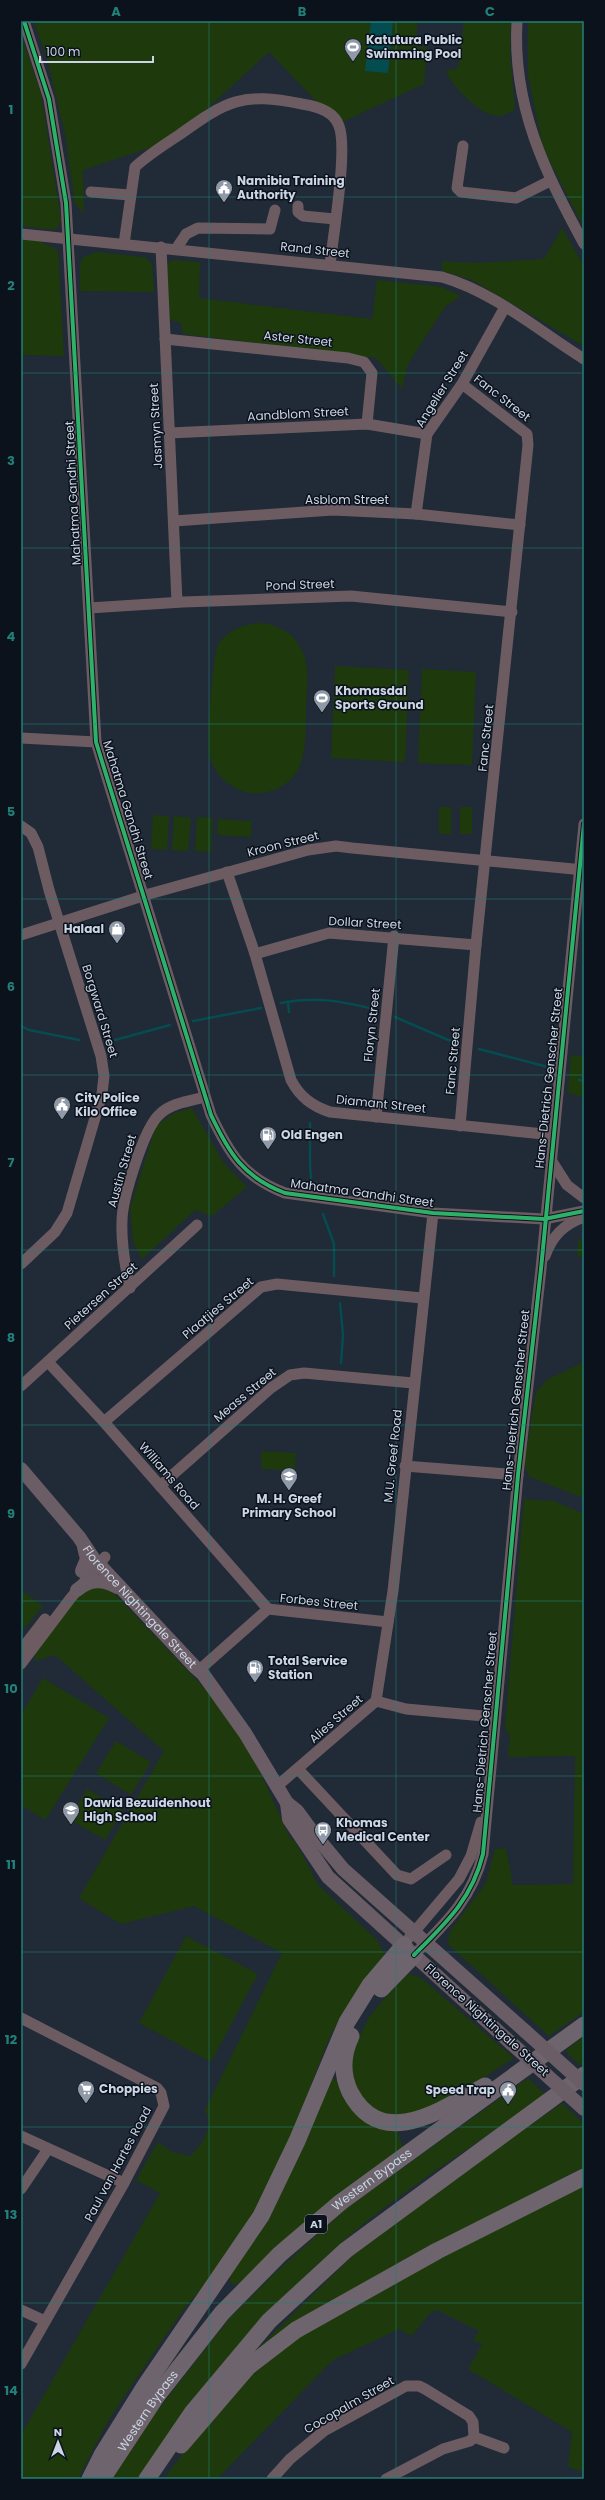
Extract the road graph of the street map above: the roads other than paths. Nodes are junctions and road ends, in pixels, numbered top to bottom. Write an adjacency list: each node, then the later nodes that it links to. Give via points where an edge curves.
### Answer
1 (24, 21): 11 (street, Mahatma Gandhi Street, via 39,62 51,111 66,203)
2 (517, 21): 4 (street, via 516,56 524,107 536,148)
3 (463, 146): 4 (street, via 457,188 461,192 516,198)
4 (550, 181): 13 (street)
5 (91, 192): 6 (street)
6 (130, 195): 9 (street, via 135,167 210,113 232,102 245,99 287,101 321,108 330,114 340,127 342,149); 12 (street)
7 (298, 206): 9 (street, via 298,212 303,216)
8 (274, 210): 15 (street, via 270,229 198,228 186,234)
9 (335, 219): 16 (street)
10 (21, 234): 11 (street, Rand Street)
11 (68, 238): 12 (street, Rand Street); 28 (street, Mahatma Gandhi Street)
12 (124, 244): 14 (street, Rand Street)
13 (584, 244)
14 (161, 247): 15 (street, Rand Street); 18 (street, Jasmyn Street)
15 (176, 249): 16 (street, Rand Street)
16 (330, 265): 17 (street, Rand Street, via 442,277 462,284)
17 (505, 307): 19 (street, Rand Street); 20 (street, Angelier Street)
18 (165, 339): 21 (street, Aster Street, via 348,358 364,362 372,373); 22 (street, Jasmyn Street)
19 (584, 359)
20 (462, 384): 23 (street, Angelier Street); 26 (street, Fanc Street, via 527,434)
21 (367, 424): 22 (street, Aandblom Street); 23 (street, Aandblom Street)
22 (170, 433): 25 (street, Jasmyn Street)
23 (427, 434): 24 (street, Angelier Street)
24 (416, 514): 25 (street, Asblom Street, via 333,510); 26 (street, Asblom Street)
25 (174, 521): 27 (street, Jasmyn Street)
26 (520, 525): 29 (street, Fanc Street)
27 (177, 602): 28 (street, Pond Street); 29 (street, Pond Street, via 351,596)
28 (89, 608): 31 (street, Mahatma Gandhi Street)
29 (512, 612): 34 (street, Fanc Street)
30 (21, 738): 31 (street)
31 (96, 742): 37 (street, Mahatma Gandhi Street)
32 (584, 824): 35 (street, Hans-Dietrich Genscher Street)
33 (21, 826): 38 (street, Borgward Street, via 27,829 35,840)
34 (486, 860): 35 (street, Kroon Street); 36 (street, Kroon Street, via 336,846 308,850); 41 (street, Fanc Street)
35 (582, 869): 46 (street, Hans-Dietrich Genscher Street)
36 (227, 872): 37 (street, Kroon Street); 42 (street, Diamant Street)
37 (144, 896): 38 (street, Kroon Street); 43 (street, Mahatma Gandhi Street)
38 (60, 923): 39 (street, Kroon Street); 54 (street, Borgward Street, via 101,1056 103,1084 67,1213 54,1232)
39 (21, 935)
40 (394, 936): 41 (street, Dollar Street); 42 (street, Dollar Street, via 329,932); 44 (street, Floryn Street)
41 (476, 945): 45 (street, Fanc Street)
42 (255, 954): 44 (street, Diamant Street, via 292,1080 298,1092 317,1107 330,1112)
43 (205, 1097): 50 (street, Mahatma Gandhi Street, via 230,1154 243,1168 270,1187 301,1196); 56 (street, Austin Street, via 167,1108 154,1119 149,1128 122,1219)
44 (376, 1117): 45 (street, Diamant Street)
45 (460, 1126): 46 (street, Diamant Street)
46 (554, 1135): 47 (street, Hans-Dietrich Genscher Street)
47 (551, 1160): 48 (street, via 567,1185); 52 (street, Hans-Dietrich Genscher Street)
48 (584, 1198)
49 (584, 1211): 52 (street, Mahatma Gandhi Street)
50 (433, 1213): 52 (street, Mahatma Gandhi Street); 57 (street, M.U. Greef Road)
51 (584, 1217): 55 (street, via 557,1233 550,1242)
52 (544, 1219): 55 (street, Hans-Dietrich Genscher Street)
53 (197, 1225): 56 (street, Pietersen Street)
54 (21, 1264)
55 (541, 1269): 64 (street, Hans-Dietrich Genscher Street)
56 (130, 1288): 58 (street, Pietersen Street)
57 (422, 1298): 59 (street, M.U. Greef Road); 61 (street, Plaatjies Street, via 277,1284 261,1287)
58 (48, 1362): 60 (street, Pietersen Street); 61 (street, Williams Road)
59 (414, 1383): 62 (street, M.U. Greef Road); 65 (street, Meass Street, via 304,1373 290,1375 271,1388)
60 (21, 1386)
61 (104, 1422): 65 (street, Williams Road)
62 (405, 1466): 64 (street); 72 (street, M.U. Greef Road)
63 (21, 1469): 66 (main road, Florence Nightingale Street)
64 (518, 1475): 77 (street, Hans-Dietrich Genscher Street)
65 (160, 1486): 71 (street, Williams Road)
66 (81, 1542): 67 (main road, Florence Nightingale Street); 68 (main road, via 87,1559)
67 (99, 1558): 68 (street); 69 (street); 70 (main road, Florence Nightingale Street); 75 (main road, Florence Nightingale Street)
68 (82, 1571): 73 (street)
69 (77, 1590): 70 (main road, via 91,1582 102,1580); 74 (street)
70 (128, 1596): 75 (main road, Florence Nightingale Street)
71 (268, 1609): 72 (street, Forbes Street); 75 (street, Forbes Street)
72 (388, 1622): 76 (street, M.U. Greef Road)
73 (21, 1650)
74 (21, 1664)
75 (201, 1671): 79 (main road, Florence Nightingale Street, via 245,1733)
76 (376, 1701): 77 (street, Alies Street, via 406,1708); 78 (street, Alies Street)
77 (494, 1717): 81 (street, Hans-Dietrich Genscher Street)
78 (298, 1769): 79 (street, Alies Street); 82 (street, via 397,1875 411,1879)
79 (276, 1787): 80 (main road, Florence Nightingale Street)
80 (287, 1803): 83 (main road, Florence Nightingale Street, via 297,1810 343,1869); 85 (main road, Florence Nightingale Street, via 289,1819 328,1877)
81 (486, 1804): 83 (street, Hans-Dietrich Genscher Street, via 468,1864 453,1889); 84 (street, Hans-Dietrich Genscher Street, via 485,1835 476,1879 461,1904)
82 (446, 1855)
83 (415, 1931): 84 (main road, Florence Nightingale Street); 85 (street, Hans-Dietrich Genscher Street)
84 (427, 1942): 85 (street, Hans-Dietrich Genscher Street); 90 (main road, Florence Nightingale Street, bridge)
85 (409, 1950): 88 (highway, via 364,2012 350,2038 343,2060 348,2088 354,2100 371,2114 392,2124 411,2122 429,2116); 91 (main road, Florence Nightingale Street, bridge); 102 (highway, via 370,1985 347,2022 297,2141 261,2216 144,2386)
86 (21, 2018): 95 (street, Paul van Hartes Road, via 161,2093 164,2106 160,2117)
87 (584, 2025): 88 (highway, Western Bypass / A1)
88 (541, 2056): 103 (highway, Western Bypass / A1, via 341,2202 280,2254 222,2313 156,2397)
89 (584, 2075): 104 (highway, via 341,2255 269,2321 192,2413)
90 (584, 2084)
91 (584, 2109)
92 (21, 2136): 93 (street)
93 (48, 2149): 95 (street); 96 (street)
94 (584, 2176): 105 (highway, via 437,2251 296,2330 248,2367 179,2448)
95 (124, 2183): 98 (street, Paul van Hartes Road)
96 (21, 2189)
97 (21, 2310): 98 (street)
98 (45, 2320): 99 (street, Paul van Hartes Road)
99 (21, 2364)
100 (474, 2437): 101 (street); 106 (street, Cocopalm Street, via 473,2422 469,2416 419,2386 406,2386 324,2431); 107 (street, via 470,2441 443,2449)
101 (504, 2448)
102 (90, 2479)
103 (102, 2479)
104 (147, 2479)
105 (158, 2479)
106 (272, 2479)
107 (386, 2479)

